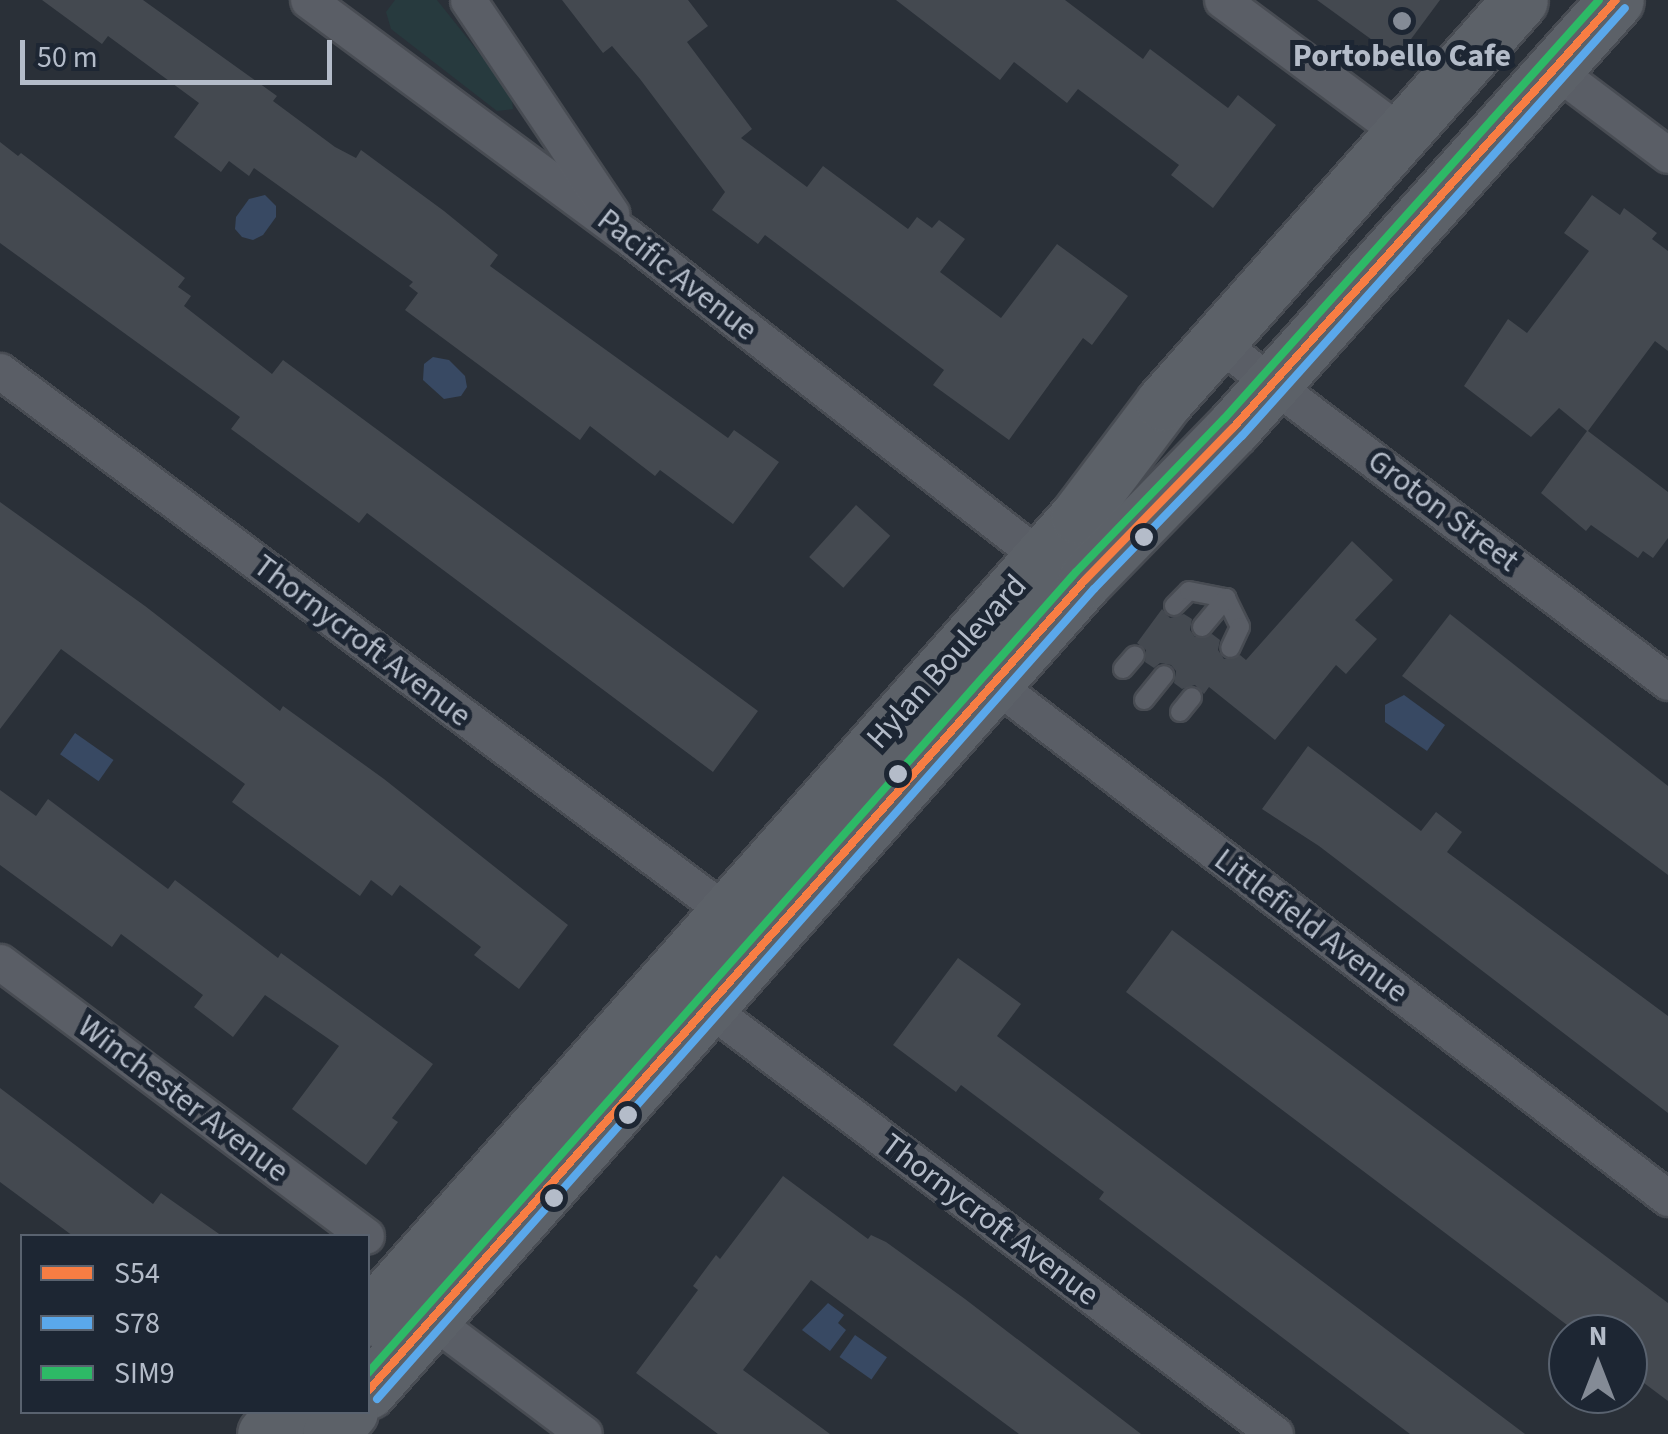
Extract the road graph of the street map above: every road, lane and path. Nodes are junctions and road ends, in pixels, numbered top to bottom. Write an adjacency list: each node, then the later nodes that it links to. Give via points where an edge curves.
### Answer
1 (308, 0): 6 (street, Pacific Avenue)
2 (468, 0): 10 (street)
3 (1222, 0): 8 (street)
4 (1520, 0): 8 (main road, Hylan Boulevard)
5 (1616, 0): 7 (main road, Hylan Boulevard)
6 (350, 13): 10 (street, Pacific Avenue)
7 (1555, 70): 9 (street); 13 (main road, Hylan Boulevard)
8 (1401, 133): 11 (main road, Hylan Boulevard)
9 (1668, 154)
10 (626, 235): 14 (street, Pacific Avenue)
11 (1217, 342): 13 (street, Groton Street); 14 (main road, Hylan Boulevard)
12 (0, 371): 25 (street, Thornycroft Avenue)
13 (1273, 383): 19 (main road, Hylan Boulevard); 21 (street, Groton Street)
14 (1040, 558): 19 (main road, Hylan Boulevard)
15 (1226, 598): 16 (lane, via 1189,591); 17 (lane); 18 (lane, via 1240,628)
16 (1174, 606)
17 (1202, 627)
18 (1230, 648)
19 (974, 668): 25 (main road, Hylan Boulevard); 27 (main road, Hylan Boulevard); 28 (street, Littlefield Avenue)
20 (1164, 675): 23 (lane)
21 (1668, 682)
22 (1192, 697): 24 (lane)
23 (1144, 700)
24 (1180, 712)
25 (725, 911): 31 (main road, Hylan Boulevard)
26 (0, 962): 29 (street, Winchester Avenue)
27 (706, 1006): 31 (main road, Hylan Boulevard); 39 (street, Thornycroft Avenue)
28 (1668, 1198)
29 (363, 1234)
30 (370, 1240): 31 (street, Winchester Avenue)
31 (420, 1294): 32 (main road, Hylan Boulevard); 33 (main road, Hylan Boulevard); 38 (street, Winchester Avenue)
32 (370, 1317)
33 (370, 1387)
34 (283, 1414): 36 (main road)
35 (348, 1414): 37 (main road)
36 (265, 1434)
37 (330, 1434)
38 (584, 1434)
39 (1274, 1434)

